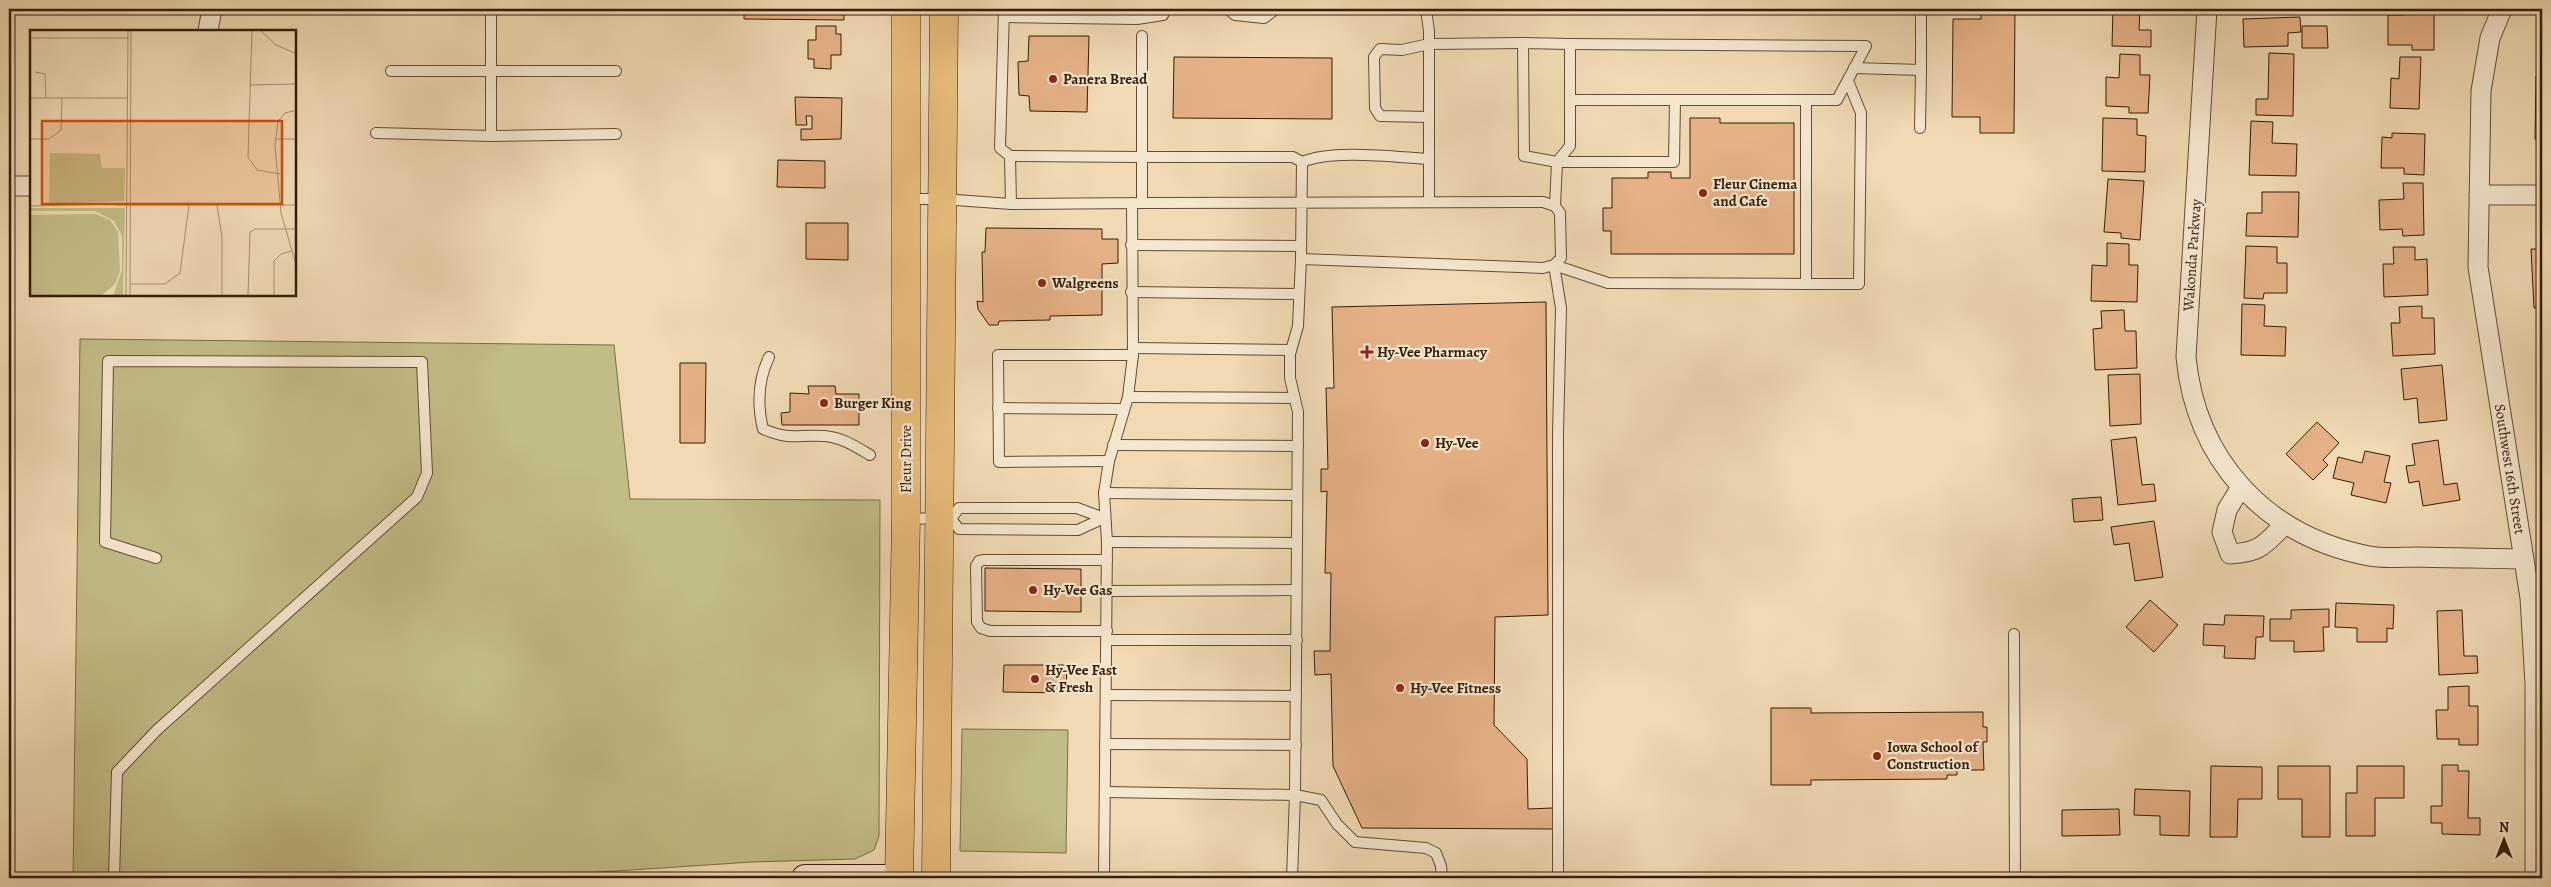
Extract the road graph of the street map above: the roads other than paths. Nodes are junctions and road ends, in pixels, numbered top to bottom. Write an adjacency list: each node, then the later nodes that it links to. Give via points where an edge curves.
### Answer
1 (212, 9): 14 (street)
2 (491, 9): 22 (lane)
3 (906, 9): 42 (main road, Fleur Drive)
4 (944, 9): 43 (main road)
5 (1165, 9): 12 (lane, via 1163,15 1136,19)
6 (1228, 9): 7 (lane, via 1235,15 1264,18)
7 (1276, 9)
8 (1426, 9): 17 (lane)
9 (2207, 9): 67 (street, Wakonda Parkway, via 2186,357 2198,418 2216,455)
10 (2502, 9): 40 (street, Southwest 16th Street, via 2490,38 2481,91)
11 (1004, 13): 12 (lane); 33 (lane, via 1000,148)
12 (1065, 13)
13 (1921, 14): 20 (lane)
14 (208, 30)
15 (1142, 36): 34 (lane)
16 (1523, 43): 17 (lane); 18 (lane); 37 (lane, via 1524,156)
17 (1429, 44): 28 (lane); 28 (lane, via 1402,50 1380,49 1374,57 1375,108 1380,116)
18 (1570, 44): 19 (lane, via 1866,46); 25 (lane)
19 (1854, 68): 20 (lane); 24 (lane)
20 (1921, 70): 29 (lane)
21 (391, 71): 22 (lane)
22 (492, 71): 23 (lane); 32 (lane)
23 (616, 71)
24 (1848, 81): 27 (lane, via 1837,100); 53 (lane, via 1861,113 1859,284)
25 (1570, 100): 26 (lane); 37 (lane, via 1570,146)
26 (1674, 100): 27 (lane); 37 (lane, via 1674,162)
27 (1806, 100): 53 (lane)
28 (1429, 116): 35 (lane)
29 (1920, 128)
30 (376, 133): 32 (lane)
31 (616, 134): 32 (lane)
32 (490, 136)
33 (1010, 156): 34 (lane); 47 (lane)
34 (1142, 157): 36 (lane, via 1294,158); 45 (lane)
35 (1429, 159): 36 (lane, via 1315,156); 44 (lane)
36 (1302, 162): 46 (lane)
37 (1557, 162): 48 (lane)
38 (9, 186): 39 (street)
39 (30, 186)
40 (2479, 195): 41 (street); 77 (street, Southwest 16th Street, via 2478,267)
41 (2542, 195)
42 (906, 199): 43 (lane); 72 (main road, Fleur Drive)
43 (942, 199): 47 (lane); 70 (main road)
44 (1429, 202): 46 (lane); 48 (lane, via 1543,202)
45 (1137, 203): 46 (lane); 47 (lane); 49 (lane)
46 (1301, 203): 50 (lane)
47 (1010, 204)
48 (1555, 206): 52 (lane, via 1560,212 1561,258)
49 (1131, 245): 50 (lane); 54 (lane)
50 (1301, 246): 51 (lane)
51 (1301, 259): 52 (lane, via 1543,268); 55 (lane)
52 (1554, 265): 53 (lane, via 1608,283); 97 (lane, via 1561,308)
53 (1806, 284)
54 (1131, 292): 55 (lane); 57 (lane)
55 (1299, 294): 56 (lane, via 1298,326)
56 (1291, 350): 57 (lane); 60 (lane, via 1290,378)
57 (1133, 352): 59 (lane); 61 (lane, via 998,355)
58 (769, 357): 65 (lane, via 762,371 760,391 759,412 763,429 782,437 842,439)
59 (1128, 396): 60 (lane); 62 (lane)
60 (1294, 398): 64 (lane, via 1298,412)
61 (998, 408): 62 (lane); 66 (lane, via 999,462)
62 (1124, 409): 63 (lane)
63 (1113, 445): 64 (lane); 66 (lane)
64 (1298, 446): 69 (lane)
65 (870, 455)
66 (1109, 461): 68 (lane)
67 (2241, 487): 73 (street, Wakonda Parkway); 73 (street, via 2228,510 2222,532 2230,554 2252,552)
68 (1104, 493): 69 (lane); 71 (lane)
69 (1297, 495): 75 (lane)
70 (945, 518): 71 (lane, via 959,508 1077,508); 71 (lane, via 959,529 1078,530); 72 (lane); 93 (main road)
71 (1104, 518): 74 (lane)
72 (906, 519): 92 (main road, Fleur Drive)
73 (2285, 524): 77 (street, Wakonda Parkway, via 2325,544 2370,556)
74 (1106, 542): 75 (lane); 78 (lane)
75 (1297, 543): 79 (lane)
76 (156, 558): 90 (lane, via 105,542 108,361 422,362 427,473 417,497 157,730 117,772)
77 (2524, 559): 99 (street, Southwest 16th Street, via 2530,598 2535,684)
78 (1106, 560): 80 (lane); 82 (lane, via 984,560 976,566 978,622 981,628)
79 (1296, 590): 80 (lane); 83 (lane)
80 (1106, 591): 82 (lane)
81 (2014, 634): 98 (lane)
82 (1106, 635): 83 (lane); 84 (lane)
83 (1297, 640): 85 (lane)
84 (1106, 695): 85 (lane); 86 (lane)
85 (1296, 696): 87 (lane)
86 (1105, 744): 87 (lane); 88 (lane)
87 (1296, 744): 89 (lane)
88 (1105, 792): 89 (lane); 94 (lane)
89 (1295, 795): 95 (lane); 96 (lane, via 1321,800 1337,824 1355,842 1426,848 1436,853)
90 (114, 878)
91 (806, 878): 92 (main road)
92 (898, 878)
93 (936, 878)
94 (1104, 878)
95 (1292, 878)
96 (1442, 878)
97 (1558, 878)
98 (2015, 878)
99 (2535, 878)

